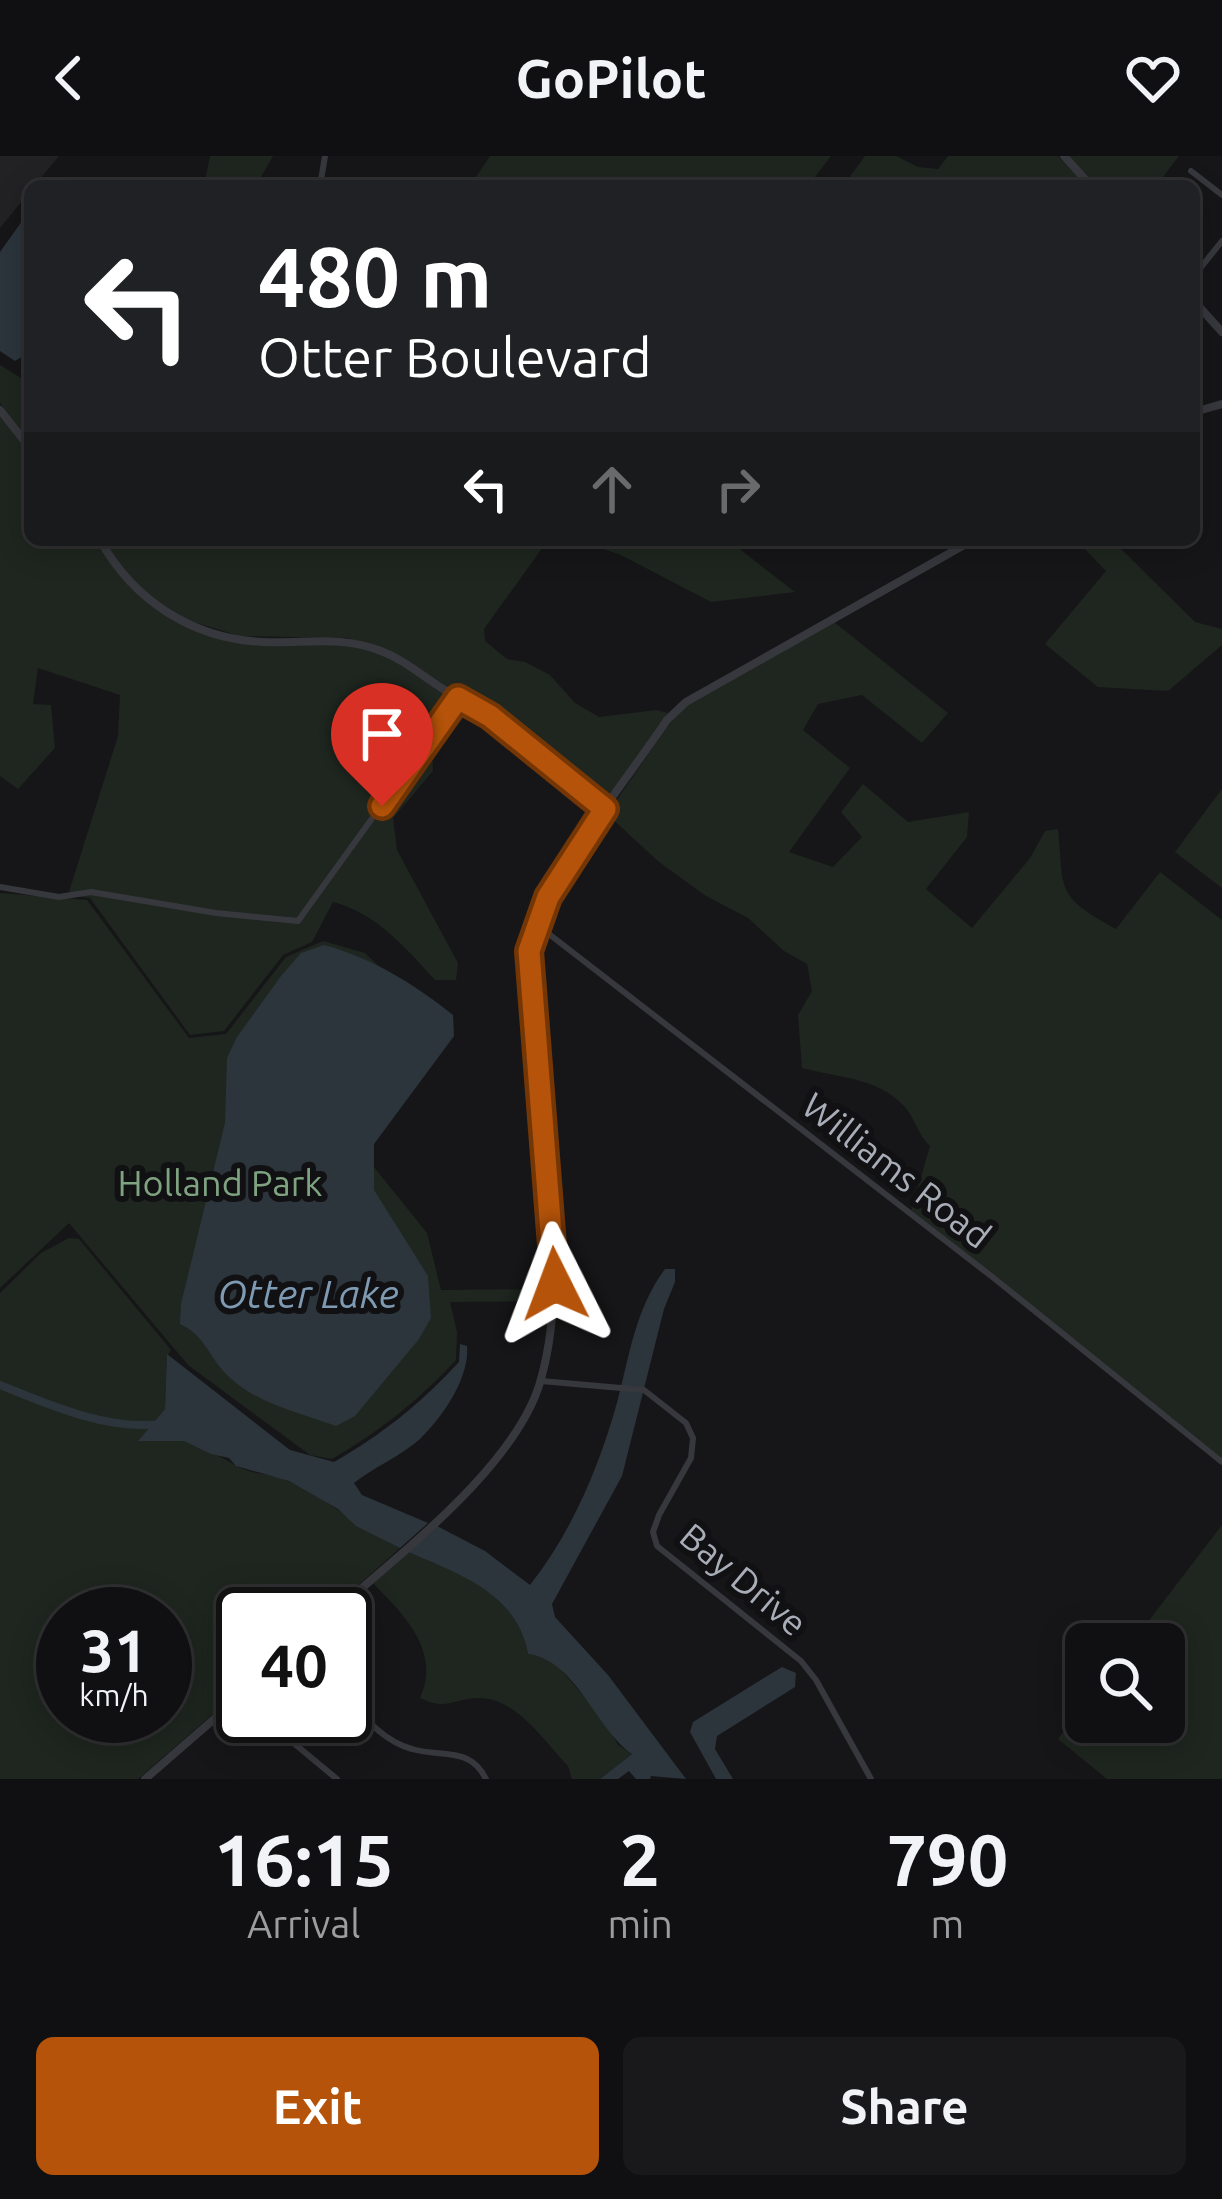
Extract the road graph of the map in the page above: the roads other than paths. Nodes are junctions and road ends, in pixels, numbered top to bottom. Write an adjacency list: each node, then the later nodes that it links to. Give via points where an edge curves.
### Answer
1 (1064, 156): 3 (street)
2 (1191, 171): 4 (street)
3 (1085, 180)
4 (1222, 194)
5 (1222, 241): 6 (street)
6 (1200, 268)
7 (1200, 308): 8 (street)
8 (1222, 332)
9 (0, 410): 10 (street)
10 (24, 440)
11 (104, 546): 13 (street, via 136,590 182,622 240,640 365,646)
12 (963, 546): 14 (street, via 686,702)
13 (458, 698): 14 (street); 15 (street, via 298,921)
14 (605, 809): 16 (street)
15 (0, 887)
16 (536, 924): 17 (street, via 529,951 555,1284); 18 (street, Williams Road)
17 (541, 1381): 19 (street, via 501,1453); 26 (street, Bay Drive, via 644,1390 686,1423 691,1458 659,1516 657,1546 801,1661)
18 (1222, 1462)
19 (363, 1587)
20 (216, 1717): 23 (street)
21 (372, 1726): 25 (street, via 412,1749 473,1760)
22 (292, 1743): 24 (street)
23 (145, 1779)
24 (337, 1779)
25 (486, 1779)
26 (871, 1779)

